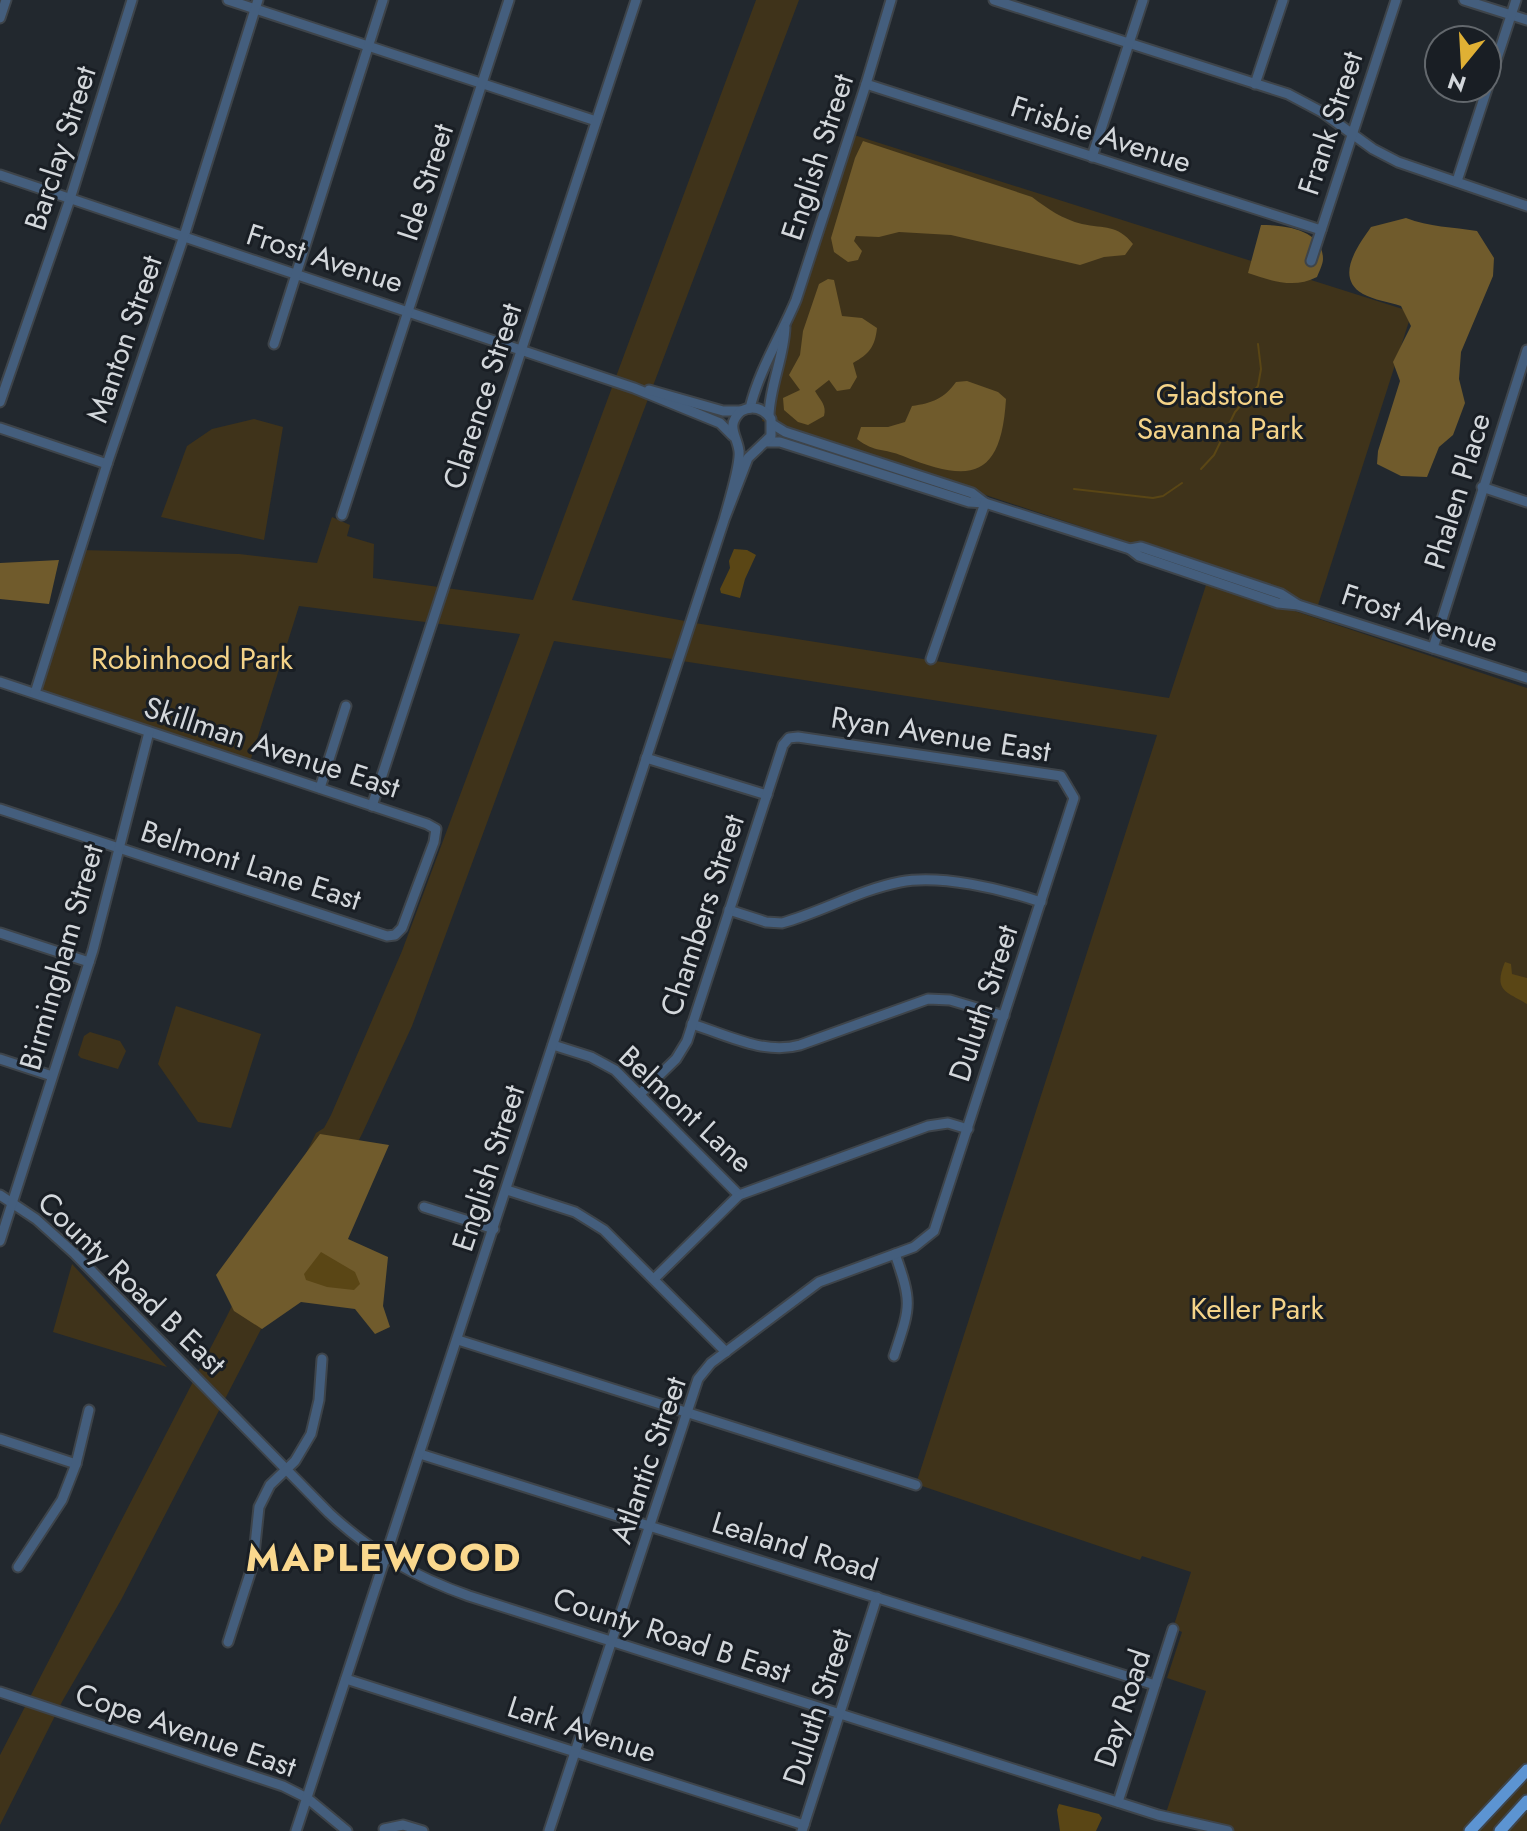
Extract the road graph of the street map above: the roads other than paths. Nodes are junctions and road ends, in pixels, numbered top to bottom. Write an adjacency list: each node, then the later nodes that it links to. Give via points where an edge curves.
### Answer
1 (6, 0): 16 (street)
2 (132, 0): 28 (street, Barclay Street)
3 (228, 0): 14 (street)
4 (383, 0): 19 (street)
5 (509, 0): 20 (street, Ide Street)
6 (636, 0): 23 (street, Clarence Street)
7 (891, 0): 21 (street, English Street)
8 (994, 0): 18 (street)
9 (1143, 0): 18 (street)
10 (1283, 0): 22 (street)
11 (1396, 0): 24 (street, Frank Street)
12 (1464, 0): 15 (street)
13 (1516, 0): 15 (street)
14 (257, 4): 19 (street); 31 (street, Manton Street)
15 (1511, 15): 17 (street); 27 (street)
16 (0, 18)
17 (1527, 20)
18 (1129, 43): 22 (street); 25 (street)
19 (368, 46): 20 (street); 33 (street)
20 (482, 84): 23 (street); 34 (street, Ide Street)
21 (866, 84): 25 (street, Frisbie Avenue); 35 (street, English Street)
22 (1255, 84): 24 (street, via 1288,94)
23 (596, 121): 37 (street, Clarence Street)
24 (1352, 134): 27 (street, via 1398,162); 30 (street, Frank Street)
25 (1092, 157): 30 (street, Frisbie Avenue)
26 (0, 175): 28 (street, Frost Avenue)
27 (1457, 181): 29 (street)
28 (70, 199): 31 (street, Frost Avenue); 40 (street, Barclay Street)
29 (1527, 206)
30 (1321, 230): 32 (street, Frank Street)
31 (184, 237): 33 (street, Frost Avenue); 46 (street, Manton Street)
32 (1311, 261)
33 (297, 275): 34 (street, Frost Avenue); 36 (street)
34 (408, 311): 37 (street, Frost Avenue); 50 (street, Ide Street)
35 (785, 327): 41 (street, English Street); 42 (street, English Street, via 769,398)
36 (274, 344)
37 (522, 349): 39 (street, Frost Avenue); 64 (street, Clarence Street)
38 (1527, 350): 47 (street, Phalen Place)
39 (634, 388): 41 (street, Frost Avenue, via 723,411); 44 (street, Frost Avenue, via 720,423)
40 (0, 402)
41 (745, 410): 42 (street, via 763,411); 44 (street, via 733,422)
42 (770, 420): 45 (street, via 773,430); 49 (street, Frost Avenue, via 788,433 972,493)
43 (0, 428): 46 (street)
44 (734, 438): 45 (street, via 746,448); 51 (street, English Street, via 739,458)
45 (763, 445): 49 (street, Frost Avenue, via 780,442); 51 (street, English Street, via 748,458)
46 (107, 464): 56 (street, Manton Street)
47 (1482, 487): 48 (street); 52 (street, Phalen Place)
48 (1527, 502)
49 (985, 503): 52 (street, Frost Avenue, via 1278,603); 53 (street)
50 (342, 515)
51 (724, 520): 60 (street, English Street)
52 (1433, 648): 54 (street, Frost Avenue)
53 (931, 659)
54 (1527, 678)
55 (0, 682): 56 (street, Skillman Avenue East)
56 (35, 693): 58 (street, Skillman Avenue East)
57 (346, 706): 61 (street)
58 (149, 732): 61 (street, Skillman Avenue East); 66 (street, Birmingham Street)
59 (789, 738): 62 (street, Chambers Street); 63 (street, Ryan Avenue East, via 1061,776)
60 (646, 758): 62 (street); 74 (street, English Street)
61 (320, 788): 64 (street, Skillman Avenue East)
62 (767, 795): 68 (street, Chambers Street)
63 (1074, 798): 67 (street, Duluth Street)
64 (372, 806): 70 (street, Skillman Avenue East, via 436,829 402,928)
65 (0, 809): 66 (street, Belmont Lane East)
66 (118, 847): 70 (street, Belmont Lane East); 71 (street, Birmingham Street)
67 (1041, 902): 68 (street, via 927,880 884,887 782,923); 72 (street, Duluth Street)
68 (729, 910): 73 (street, Chambers Street)
69 (0, 933): 71 (street)
70 (395, 935)
71 (89, 962): 76 (street, Birmingham Street)
72 (1004, 1016): 73 (street, via 928,999 778,1049); 78 (street, Duluth Street)
73 (692, 1024): 77 (street, Chambers Street, via 683,1049)
74 (553, 1045): 77 (street, Belmont Lane, via 605,1063); 79 (street, English Street)
75 (0, 1059): 76 (street)
76 (52, 1076): 82 (street, Birmingham Street)
77 (640, 1094): 81 (street, Belmont Lane)
78 (968, 1129): 81 (street, Belmont Lane, via 948,1123 928,1126); 84 (street, Duluth Street)
79 (507, 1190): 85 (street, English Street); 88 (street, via 590,1220)
80 (0, 1195): 82 (street, County Road B East)
81 (739, 1195): 88 (street)
82 (12, 1202): 86 (street, Birmingham Street); 98 (street, County Road B East, via 75,1254)
83 (424, 1207): 85 (street)
84 (937, 1224): 87 (street, Atlantic Street, via 922,1243)
85 (494, 1229): 89 (street, English Street)
86 (0, 1241)
87 (895, 1254): 90 (street, Atlantic Street, via 819,1282); 91 (street, via 909,1297)
88 (654, 1279): 90 (street)
89 (458, 1340): 94 (street); 96 (street, English Street)
90 (726, 1352): 94 (street, Atlantic Street, via 698,1379)
91 (894, 1356)
92 (322, 1359): 98 (street, via 311,1434)
93 (89, 1410): 97 (street)
94 (686, 1412): 99 (street); 100 (street, Atlantic Street)
95 (0, 1439): 97 (street)
96 (420, 1454): 100 (street, Lealand Road); 101 (street, English Street)
97 (76, 1464): 102 (street, via 53,1518)
98 (285, 1469): 101 (street, County Road B East); 106 (street, via 259,1507 254,1557)
99 (916, 1485)
100 (650, 1527): 103 (street, Lealand Road); 105 (street, Atlantic Street)
101 (385, 1559): 105 (street, County Road B East, via 442,1587); 107 (street, English Street)
102 (18, 1567)
103 (877, 1597): 108 (street, Lealand Road); 110 (street, Duluth Street)
104 (1173, 1629): 108 (street, Day Road)
105 (612, 1641): 110 (street, County Road B East); 111 (street, Atlantic Street)
106 (228, 1642)
107 (346, 1679): 111 (street, Lark Avenue); 113 (street, English Street)
108 (1155, 1685): 115 (street, Day Road)
109 (0, 1692): 113 (street, Cope Avenue East)
110 (841, 1714): 115 (street, County Road B East); 116 (street, Duluth Street)
111 (575, 1752): 116 (street, Lark Avenue); 121 (street, Atlantic Street)
112 (1527, 1770): 123 (main road)
113 (307, 1798): 118 (street, English Street); 119 (street, Cope Avenue East)
114 (1527, 1801): 124 (main road)
115 (1118, 1802): 122 (street, County Road B East)
116 (803, 1828)
117 (384, 1829): 120 (street, via 403,1825)
118 (296, 1831)
119 (347, 1831)
120 (423, 1831)
121 (549, 1831)
122 (1228, 1831)
123 (1470, 1831)
124 (1500, 1831)

